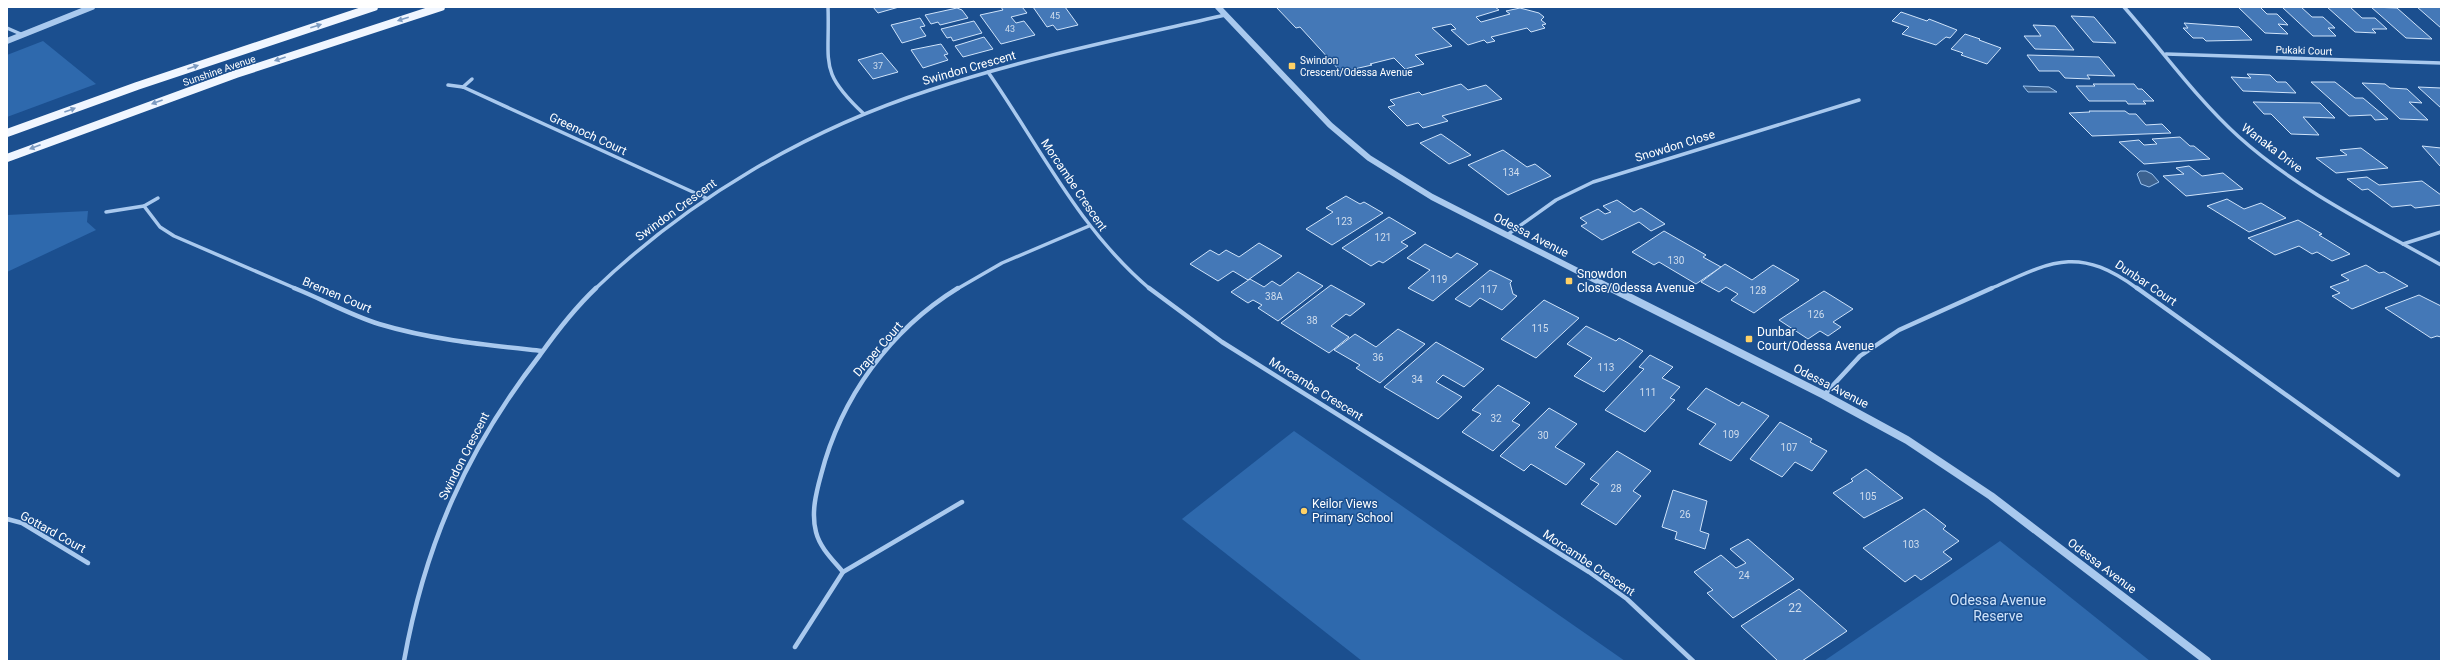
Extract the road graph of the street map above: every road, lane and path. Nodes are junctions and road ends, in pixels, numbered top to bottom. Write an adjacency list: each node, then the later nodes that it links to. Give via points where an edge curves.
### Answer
1 (92, 7): 9 (street)
2 (374, 7): 19 (main road, Sunshine Avenue, one-way to 2, via 137,86)
3 (441, 7): 20 (main road, Sunshine Avenue, one-way to 20, via 236,74)
4 (828, 7): 18 (street, via 828,69 837,89)
5 (1218, 7): 7 (street, Odessa Avenue)
6 (2124, 7): 11 (street, Wanaka Drive)
7 (1225, 15): 13 (street, Swindon Crescent); 27 (street, Odessa Avenue, via 1313,108 1354,146 1408,183)
8 (7, 28): 9 (street)
9 (23, 35): 10 (street)
10 (7, 41)
11 (2166, 54): 12 (street, Pukaki Court); 28 (street, Wanaka Drive, via 2221,119 2258,152 2297,180)
12 (2441, 63)
13 (988, 72): 18 (street, Swindon Crescent, via 933,88); 25 (street, Morcambe Crescent)
14 (472, 79): 16 (street)
15 (448, 85): 16 (street, Greenoch Court)
16 (463, 87): 22 (street, Greenoch Court)
17 (1859, 100): 27 (street, Snowdon Close, via 1593,182 1556,200)
18 (864, 114): 22 (street, Swindon Crescent, via 797,147)
19 (7, 133)
20 (7, 158)
21 (158, 198): 23 (street)
22 (706, 198): 30 (street, Swindon Crescent, via 640,248 585,298)
23 (144, 206): 24 (street); 30 (street, Bremen Court, via 160,227 174,236 377,323 420,335 472,344)
24 (106, 212)
25 (1089, 226): 36 (street, Draper Court, via 1026,252 954,291 908,328 868,373 848,404 829,442 814,519 818,540); 39 (street, Morcambe Crescent, via 1134,275 1184,316 1589,572 1627,599)
26 (2441, 232): 28 (street)
27 (1507, 235): 31 (street, Odessa Avenue)
28 (2403, 244): 29 (street, Wanaka Drive)
29 (2441, 266)
30 (542, 351): 38 (street, Swindon Crescent, via 514,387 489,427 456,489 419,586)
31 (1824, 395): 32 (street, Dunbar Court, via 1860,356 1899,330 2042,265 2056,261 2088,262 2106,268 2125,279); 40 (street, Odessa Avenue, via 1907,440 1991,496)
32 (2398, 475)
33 (962, 502): 36 (street)
34 (7, 519): 35 (street, Gottard Court, via 22,523)
35 (88, 563)
36 (843, 572): 37 (street)
37 (795, 647)
38 (404, 661)
39 (1693, 661)
40 (2207, 661)

